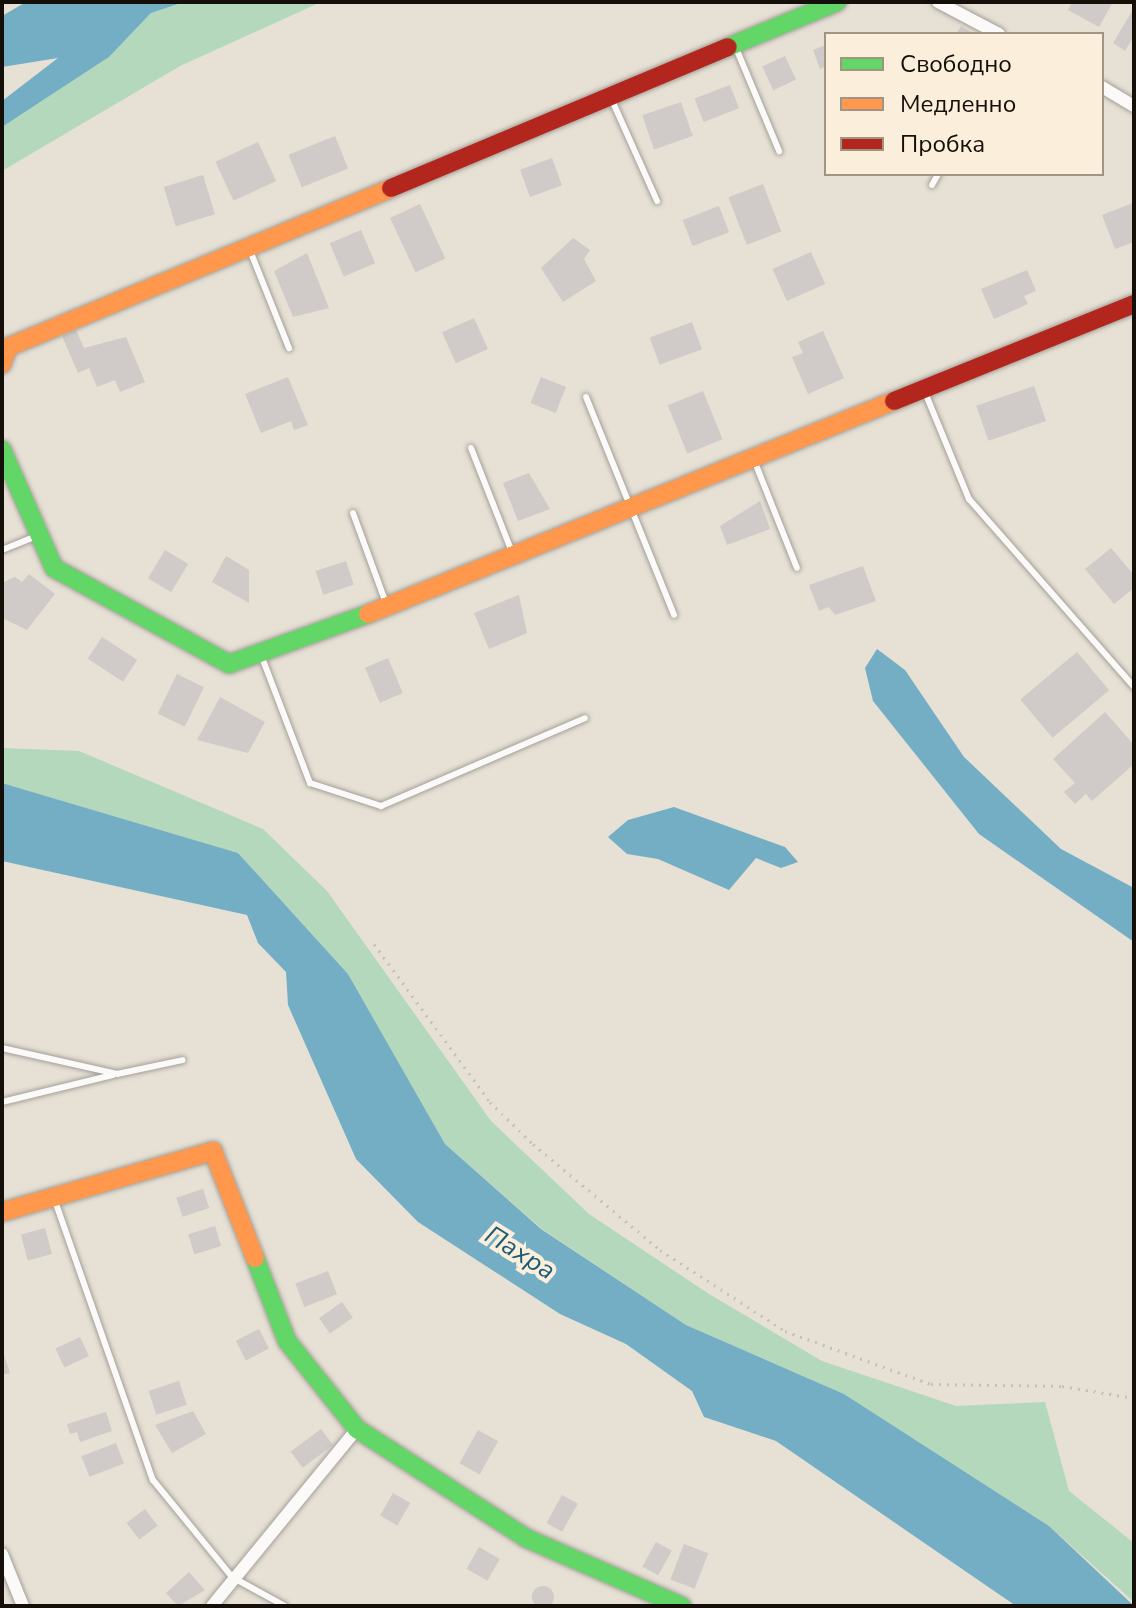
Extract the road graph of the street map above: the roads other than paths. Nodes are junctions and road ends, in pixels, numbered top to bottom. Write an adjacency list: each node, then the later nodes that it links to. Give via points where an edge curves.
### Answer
1 (837, 2): 4 (street)
2 (938, 2): 3 (street)
3 (995, 32)
4 (734, 45): 6 (street); 8 (lane)
5 (1104, 88): 7 (street)
6 (611, 96): 11 (lane); 12 (street)
7 (1134, 106)
8 (779, 151)
9 (937, 176): 10 (lane)
10 (932, 185)
11 (657, 201)
12 (249, 247): 14 (lane); 15 (street, via 8,347)
13 (1134, 304): 16 (street)
14 (289, 348)
15 (2, 364)
16 (923, 389): 20 (street); 30 (lane, via 969,499)
17 (586, 397): 21 (lane)
18 (471, 448): 25 (lane)
19 (2, 450): 23 (street)
20 (753, 458): 21 (street); 26 (lane)
21 (632, 506): 25 (street); 28 (lane)
22 (353, 513): 27 (lane)
23 (40, 534): 24 (lane); 29 (street, via 54,568 229,664)
24 (2, 550)
25 (514, 555): 27 (street)
26 (797, 568)
27 (387, 607): 29 (street)
28 (674, 615)
29 (262, 657): 31 (lane, via 310,783 381,806)
30 (1134, 687)
31 (585, 718)
32 (2, 1048): 34 (lane)
33 (183, 1060): 34 (lane)
34 (117, 1074): 35 (lane)
35 (2, 1102)
36 (54, 1198): 37 (street); 38 (street, via 213,1151 287,1341); 40 (lane, via 153,1480)
37 (2, 1212)
38 (357, 1429): 40 (street); 44 (street, via 526,1538)
39 (2, 1554): 41 (street)
40 (232, 1577): 42 (street); 43 (lane)
41 (23, 1606)
42 (212, 1606)
43 (285, 1606)
44 (682, 1606)

